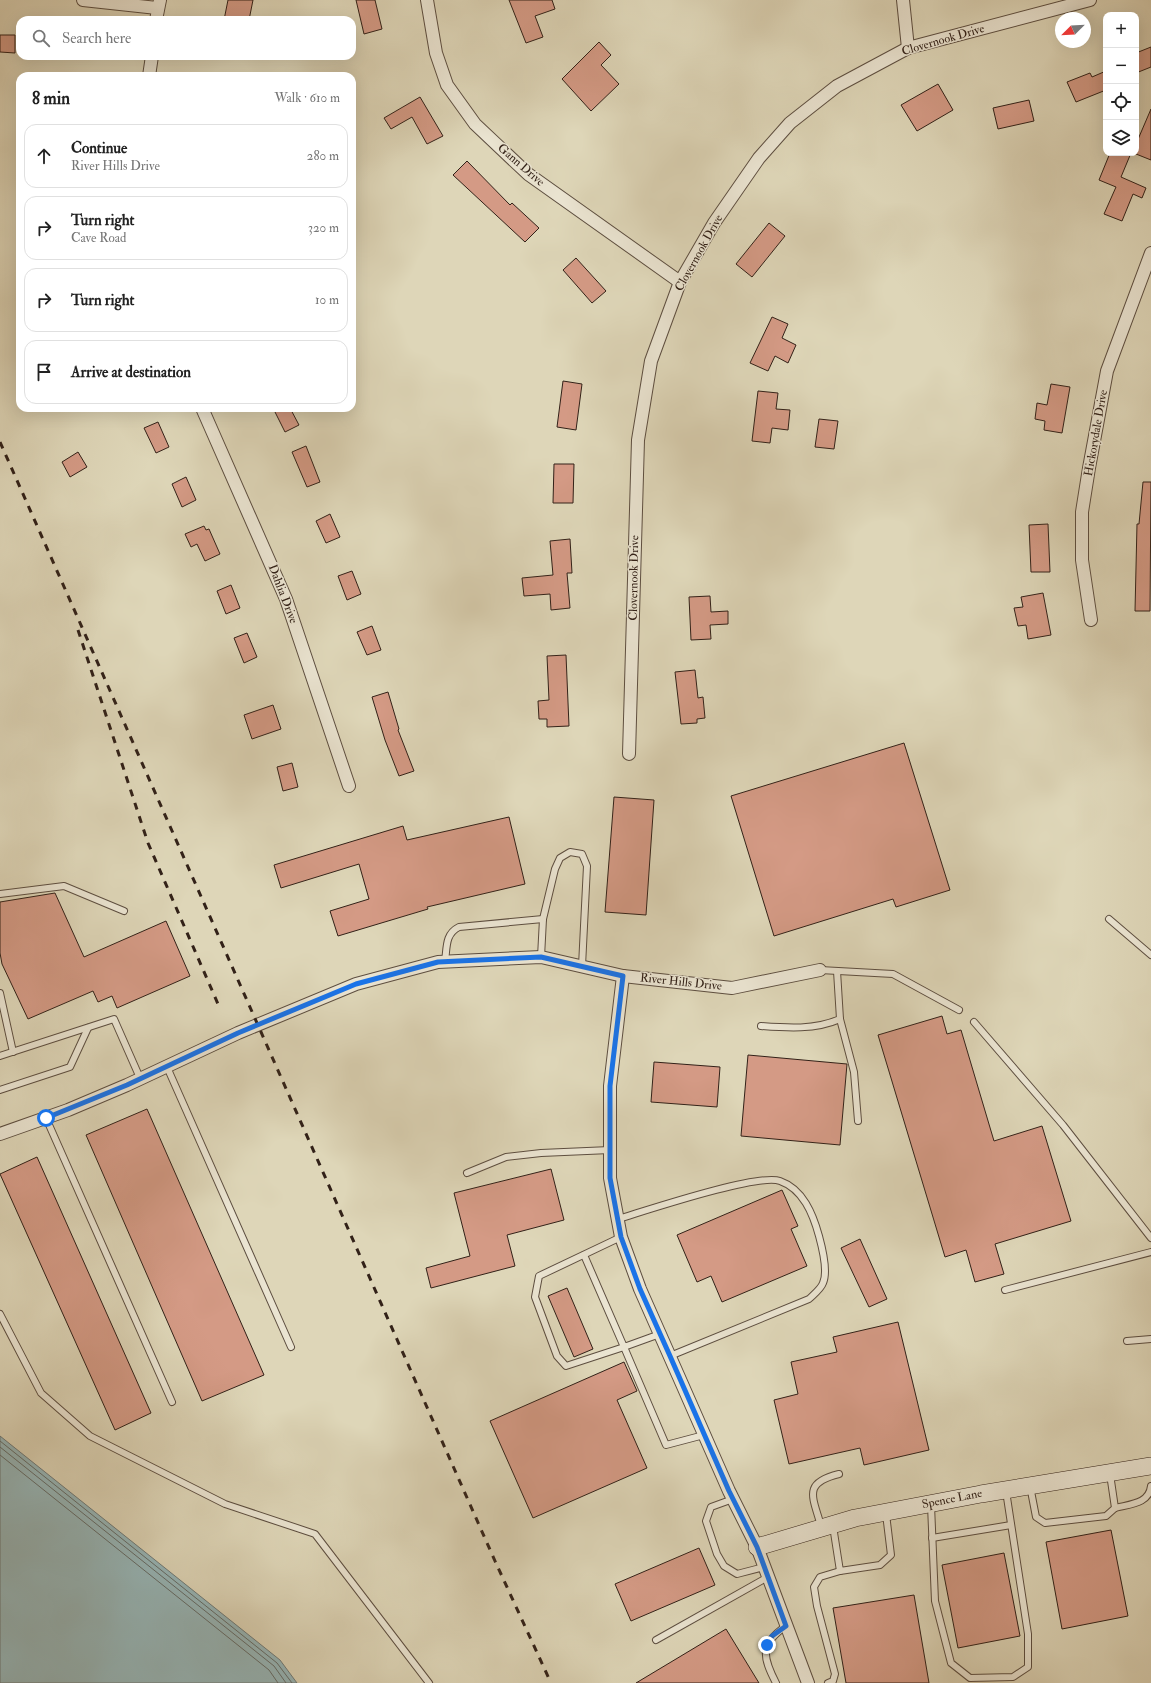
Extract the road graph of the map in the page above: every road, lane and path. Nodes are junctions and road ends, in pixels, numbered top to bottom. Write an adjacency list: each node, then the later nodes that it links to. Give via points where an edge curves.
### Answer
1 (83, 0): 5 (street)
2 (427, 0): 10 (street, Gann Drive, via 436,53 446,85 475,124 528,174)
3 (903, 0): 6 (street)
4 (1090, 0): 6 (street, Clovernook Drive)
5 (158, 9)
6 (908, 48): 10 (street, Clovernook Drive, via 837,86 790,123 754,165 714,223)
7 (151, 60): 8 (street)
8 (150, 72)
9 (1151, 253): 12 (street, Hickorydale Drive, via 1107,371 1089,468 1082,512 1082,560)
10 (680, 282): 13 (street, Clovernook Drive, via 651,361 638,440)
11 (204, 412): 14 (street, Dahlia Drive, via 286,599)
12 (1091, 620)
13 (630, 754)
14 (349, 786)
15 (0, 894): 16 (lane, via 64,886)
16 (124, 911)
17 (543, 919): 20 (lane); 21 (lane, via 459,926 448,936); 22 (lane, via 560,858 570,852 582,854 587,866)
18 (1109, 919): 19 (lane)
19 (1151, 955)
20 (541, 957): 21 (street, River Hills Drive); 22 (street, River Hills Drive)
21 (445, 962): 34 (street, River Hills Drive, via 356,984 238,1033)
22 (582, 966): 25 (street, River Hills Drive)
23 (820, 970): 24 (lane); 25 (street, River Hills Drive, via 732,988)
24 (837, 971): 27 (lane, via 893,974); 28 (lane)
25 (623, 976): 40 (street, via 610,1086)
26 (0, 993): 32 (lane)
27 (959, 1010)
28 (840, 1019): 30 (lane, via 828,1024 792,1029); 38 (lane, via 854,1072)
29 (974, 1022): 44 (lane, via 1063,1125)
30 (761, 1026)
31 (88, 1028): 32 (lane); 35 (lane, via 114,1019); 36 (lane, via 70,1067)
32 (13, 1052): 33 (lane)
33 (0, 1056)
34 (166, 1067): 35 (street, River Hills Drive); 52 (lane)
35 (140, 1078): 37 (street, River Hills Drive)
36 (0, 1090)
37 (46, 1118): 39 (street, River Hills Drive); 55 (lane)
38 (858, 1121)
39 (0, 1134)
40 (610, 1150): 41 (lane, via 506,1157); 42 (street, via 610,1178)
41 (466, 1173)
42 (618, 1219): 43 (street); 54 (lane, via 740,1184 770,1180 779,1180 793,1190 802,1198 813,1217 824,1255 823,1283 809,1299)
43 (621, 1237): 46 (lane); 49 (street)
44 (1151, 1238)
45 (1151, 1252): 47 (lane)
46 (584, 1254): 53 (lane); 53 (lane, via 539,1276 535,1297 557,1356 566,1366)
47 (1005, 1290)
48 (0, 1314): 75 (lane, via 41,1393 90,1436 225,1504 315,1534)
49 (660, 1334): 53 (lane); 54 (street)
50 (1151, 1339): 51 (lane)
51 (1127, 1341)
52 (291, 1347)
53 (624, 1347): 56 (lane, via 666,1446)
54 (670, 1356): 56 (street)
55 (172, 1402)
56 (704, 1435): 63 (street)
57 (1151, 1466): 59 (main road, Spence Lane)
58 (839, 1474): 68 (lane, via 823,1478 812,1491)
59 (1110, 1474): 60 (main road, Spence Lane); 65 (lane)
60 (1030, 1486): 62 (main road, Spence Lane); 65 (lane, via 1036,1517 1045,1523 1106,1516)
61 (1151, 1486): 65 (lane, via 1150,1492 1140,1502)
62 (1006, 1490): 64 (main road, Spence Lane); 67 (lane)
63 (733, 1499): 70 (street); 72 (lane, via 711,1507 706,1521 717,1554 724,1566 737,1574)
64 (932, 1503): 66 (main road, Spence Lane); 69 (lane)
65 (1115, 1508)
66 (886, 1512): 68 (main road, Spence Lane); 71 (lane, via 891,1555 880,1565)
67 (1011, 1525): 69 (lane); 69 (lane, via 1028,1634 1028,1667 1013,1677 970,1678 951,1663 935,1601)
68 (827, 1526): 70 (main road, Spence Lane); 71 (lane)
69 (932, 1538)
70 (757, 1547): 72 (street)
71 (840, 1571): 78 (lane, via 820,1577 814,1587 835,1674 833,1681)
72 (766, 1572): 73 (street); 74 (lane)
73 (786, 1626): 76 (lane, via 772,1636 766,1650 769,1667); 77 (street)
74 (656, 1640)
75 (429, 1683)
76 (776, 1683)
77 (808, 1683)
78 (828, 1683)

